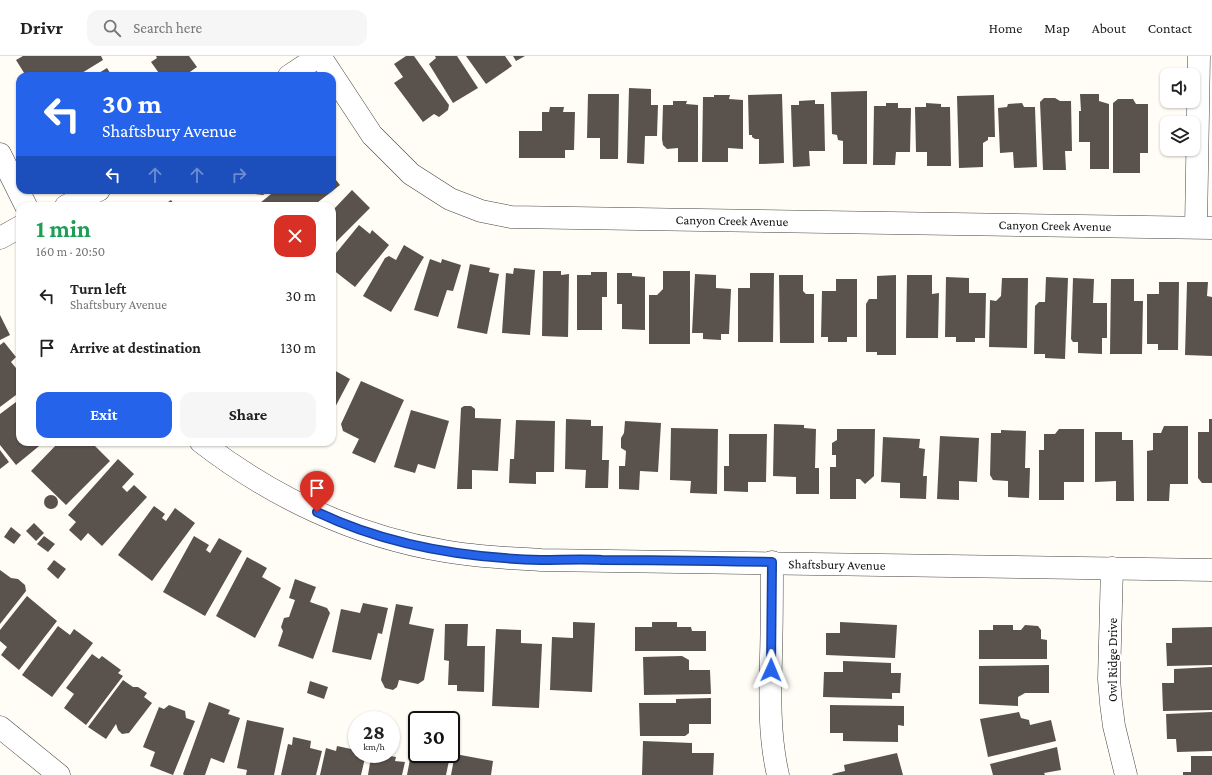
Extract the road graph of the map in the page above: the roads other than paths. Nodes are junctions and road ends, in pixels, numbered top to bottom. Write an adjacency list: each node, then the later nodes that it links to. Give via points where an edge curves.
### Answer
1 (319, 56): 3 (street); 4 (street, Canyon Creek Avenue)
2 (1199, 56): 10 (street)
3 (295, 72)
4 (330, 72)
5 (336, 81): 10 (street, Canyon Creek Avenue, via 372,135 411,174 450,199 481,211 511,217)
6 (0, 154): 7 (street)
7 (16, 186)
8 (91, 194): 9 (street)
9 (74, 202)
10 (1204, 227)
11 (16, 229): 12 (street)
12 (0, 238)
13 (207, 446): 14 (street, Shaftsbury Avenue, via 270,489 301,505 346,525 417,546 476,555 533,559)
14 (772, 562): 15 (street, Shaftsbury Avenue); 19 (street, via 770,713)
15 (1112, 568): 16 (street, Shaftsbury Avenue); 20 (street, Owl Ridge Drive, via 1109,679 1114,726)
16 (1212, 570)
17 (0, 727): 18 (street)
18 (59, 775)
19 (778, 775)
20 (1126, 775)

